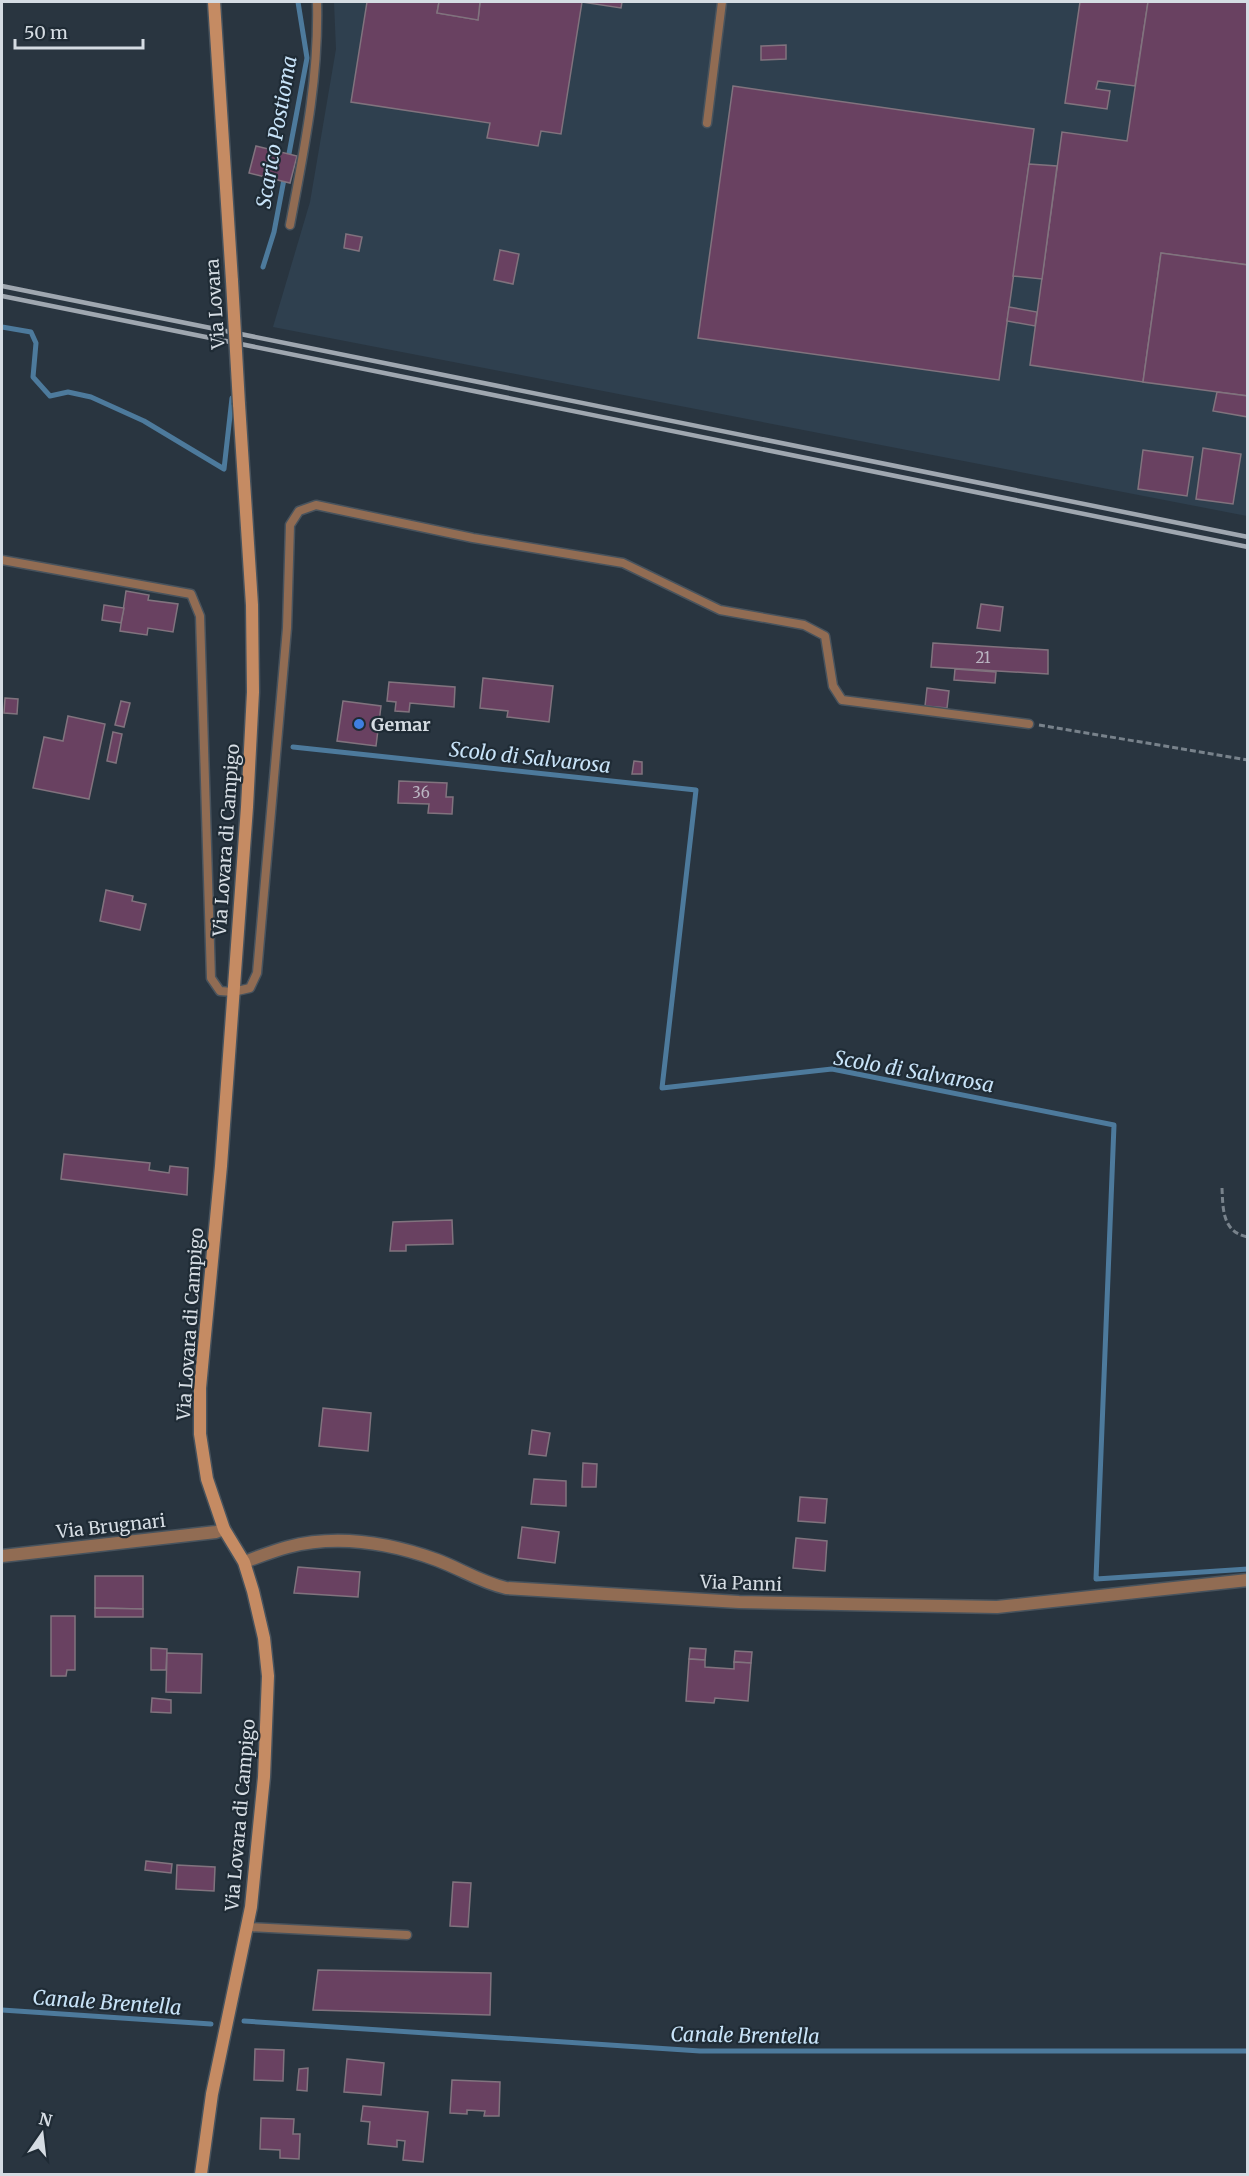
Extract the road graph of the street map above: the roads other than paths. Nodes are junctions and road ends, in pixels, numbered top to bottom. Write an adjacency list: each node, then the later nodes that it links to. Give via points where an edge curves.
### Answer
1 (214, 2): 7 (street, Via Lovara, bridge)
2 (317, 2): 5 (lane, via 312,102)
3 (722, 2): 4 (lane)
4 (707, 123)
5 (290, 225)
6 (2, 560): 9 (lane, via 191,594 200,616 211,978 220,991)
7 (252, 605): 9 (street, Via Lovara di Campigo, via 253,692)
8 (1029, 724): 9 (lane, via 842,700 833,686 825,636 804,625 720,610 623,563 473,538 316,505 299,511 290,525 287,628 257,974 250,988)
9 (234, 992): 10 (street, Via Lovara di Campigo, via 200,1388 200,1434 207,1479)
10 (224, 1529): 11 (street, Via Brugnari); 12 (street, Via Lovara di Campigo)
11 (2, 1556)
12 (244, 1562): 13 (street, Via Panni, via 289,1547 364,1541 441,1561 475,1579 506,1588 763,1603 998,1607); 14 (street, Via Lovara di Campigo, via 264,1638 268,1676 264,1777)
13 (1248, 1580)
14 (247, 1927): 15 (lane); 16 (street, Via Lovara di Campigo, via 212,2094)
15 (406, 1935)
16 (201, 2175)

